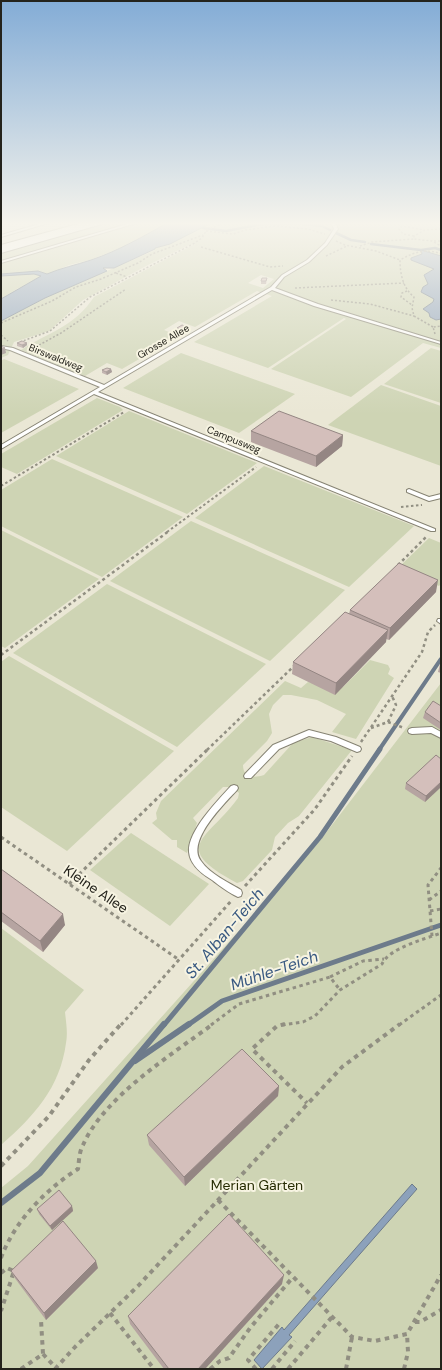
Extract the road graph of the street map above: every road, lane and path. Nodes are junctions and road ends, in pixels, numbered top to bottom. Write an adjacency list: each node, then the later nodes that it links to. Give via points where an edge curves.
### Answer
1 (79, 286): 12 (path)
2 (111, 286): 19 (path, via 85,300 50,331)
3 (328, 286): 8 (path, via 289,288)
4 (405, 286): 7 (path)
5 (272, 288): 8 (lane); 21 (lane, Grosse Allee)
6 (126, 289): 20 (path, via 61,333)
7 (407, 291): 10 (path, via 414,298); 10 (path, via 402,293 400,298)
8 (284, 292): 18 (lane, via 316,305)
9 (325, 300): 11 (path, via 370,304)
10 (412, 304): 11 (path)
11 (414, 316): 14 (path)
12 (1, 324)
13 (441, 326): 14 (path)
14 (433, 327): 15 (path)
15 (437, 336)
16 (4, 337): 17 (path)
17 (1, 338)
18 (441, 343)
19 (2, 347): 20 (lane, Birswaldweg)
20 (22, 354): 21 (lane, Birswaldweg)
21 (103, 386): 22 (lane, Grosse Allee)
22 (95, 393): 23 (lane, Campusweg); 24 (lane, Grosse Allee)
23 (131, 407): 25 (lane, Campusweg); 26 (path)
24 (1, 447)
25 (265, 461): 30 (lane, Campusweg); 32 (path)
26 (1, 486)
27 (409, 491): 28 (lane, via 429,499)
28 (438, 497): 29 (path, via 417,507 402,508)
29 (396, 505)
30 (433, 530): 31 (path)
31 (394, 569)
32 (1, 655)
33 (297, 663): 44 (path)
34 (392, 695): 35 (path, via 396,705)
35 (388, 722): 36 (path); 37 (path)
36 (370, 729)
37 (412, 731): 38 (lane, via 432,730)
38 (441, 735)
39 (357, 749): 40 (lane, via 309,733 276,747)
40 (248, 776)
41 (234, 788): 46 (lane, via 202,827 193,849 196,861 214,878)
42 (1, 837): 44 (path, Kleine Allee)
43 (441, 868): 47 (path, via 428,885)
44 (69, 884): 52 (path, Kleine Allee)
45 (441, 892): 47 (path)
46 (238, 893)
47 (429, 900): 49 (path)
48 (441, 909): 49 (path)
49 (430, 911): 51 (path)
50 (441, 933): 51 (path)
51 (432, 936): 53 (path, via 396,950)
52 (178, 959)
53 (384, 959): 54 (path, via 375,957 361,961); 55 (path, via 382,964 365,976)
54 (330, 977): 55 (path); 59 (path, via 239,1004 142,1077 100,1116 82,1146 78,1169 59,1181 39,1201 3,1248)
55 (340, 990): 57 (path, via 315,1016 303,1022 277,1026 252,1049)
56 (441, 996): 57 (path, via 390,1030 342,1067)
57 (307, 1103): 58 (path)
58 (218, 1200): 62 (path); 65 (path)
59 (1, 1258)
60 (1, 1273): 64 (path, via 7,1268 14,1271)
61 (441, 1274): 68 (path)
62 (293, 1277): 66 (path); 77 (path, via 250,1328 229,1358)
63 (441, 1310): 68 (path, via 420,1322)
64 (1, 1311)
65 (110, 1313): 75 (path); 76 (path)
66 (332, 1317): 71 (path); 80 (path)
67 (41, 1320): 73 (path, via 41,1333 45,1342)
68 (415, 1322): 70 (path)
69 (279, 1324): 78 (path, via 248,1360)
70 (407, 1334): 71 (path, via 375,1341); 82 (path, via 409,1344)
71 (352, 1337): 81 (path)
72 (295, 1341): 79 (path)
73 (43, 1354): 74 (path); 75 (path)
74 (21, 1369)
75 (55, 1369)
76 (154, 1369)
77 (210, 1369)
78 (256, 1369)
79 (272, 1369)
80 (288, 1369)
81 (346, 1369)
82 (404, 1369)

